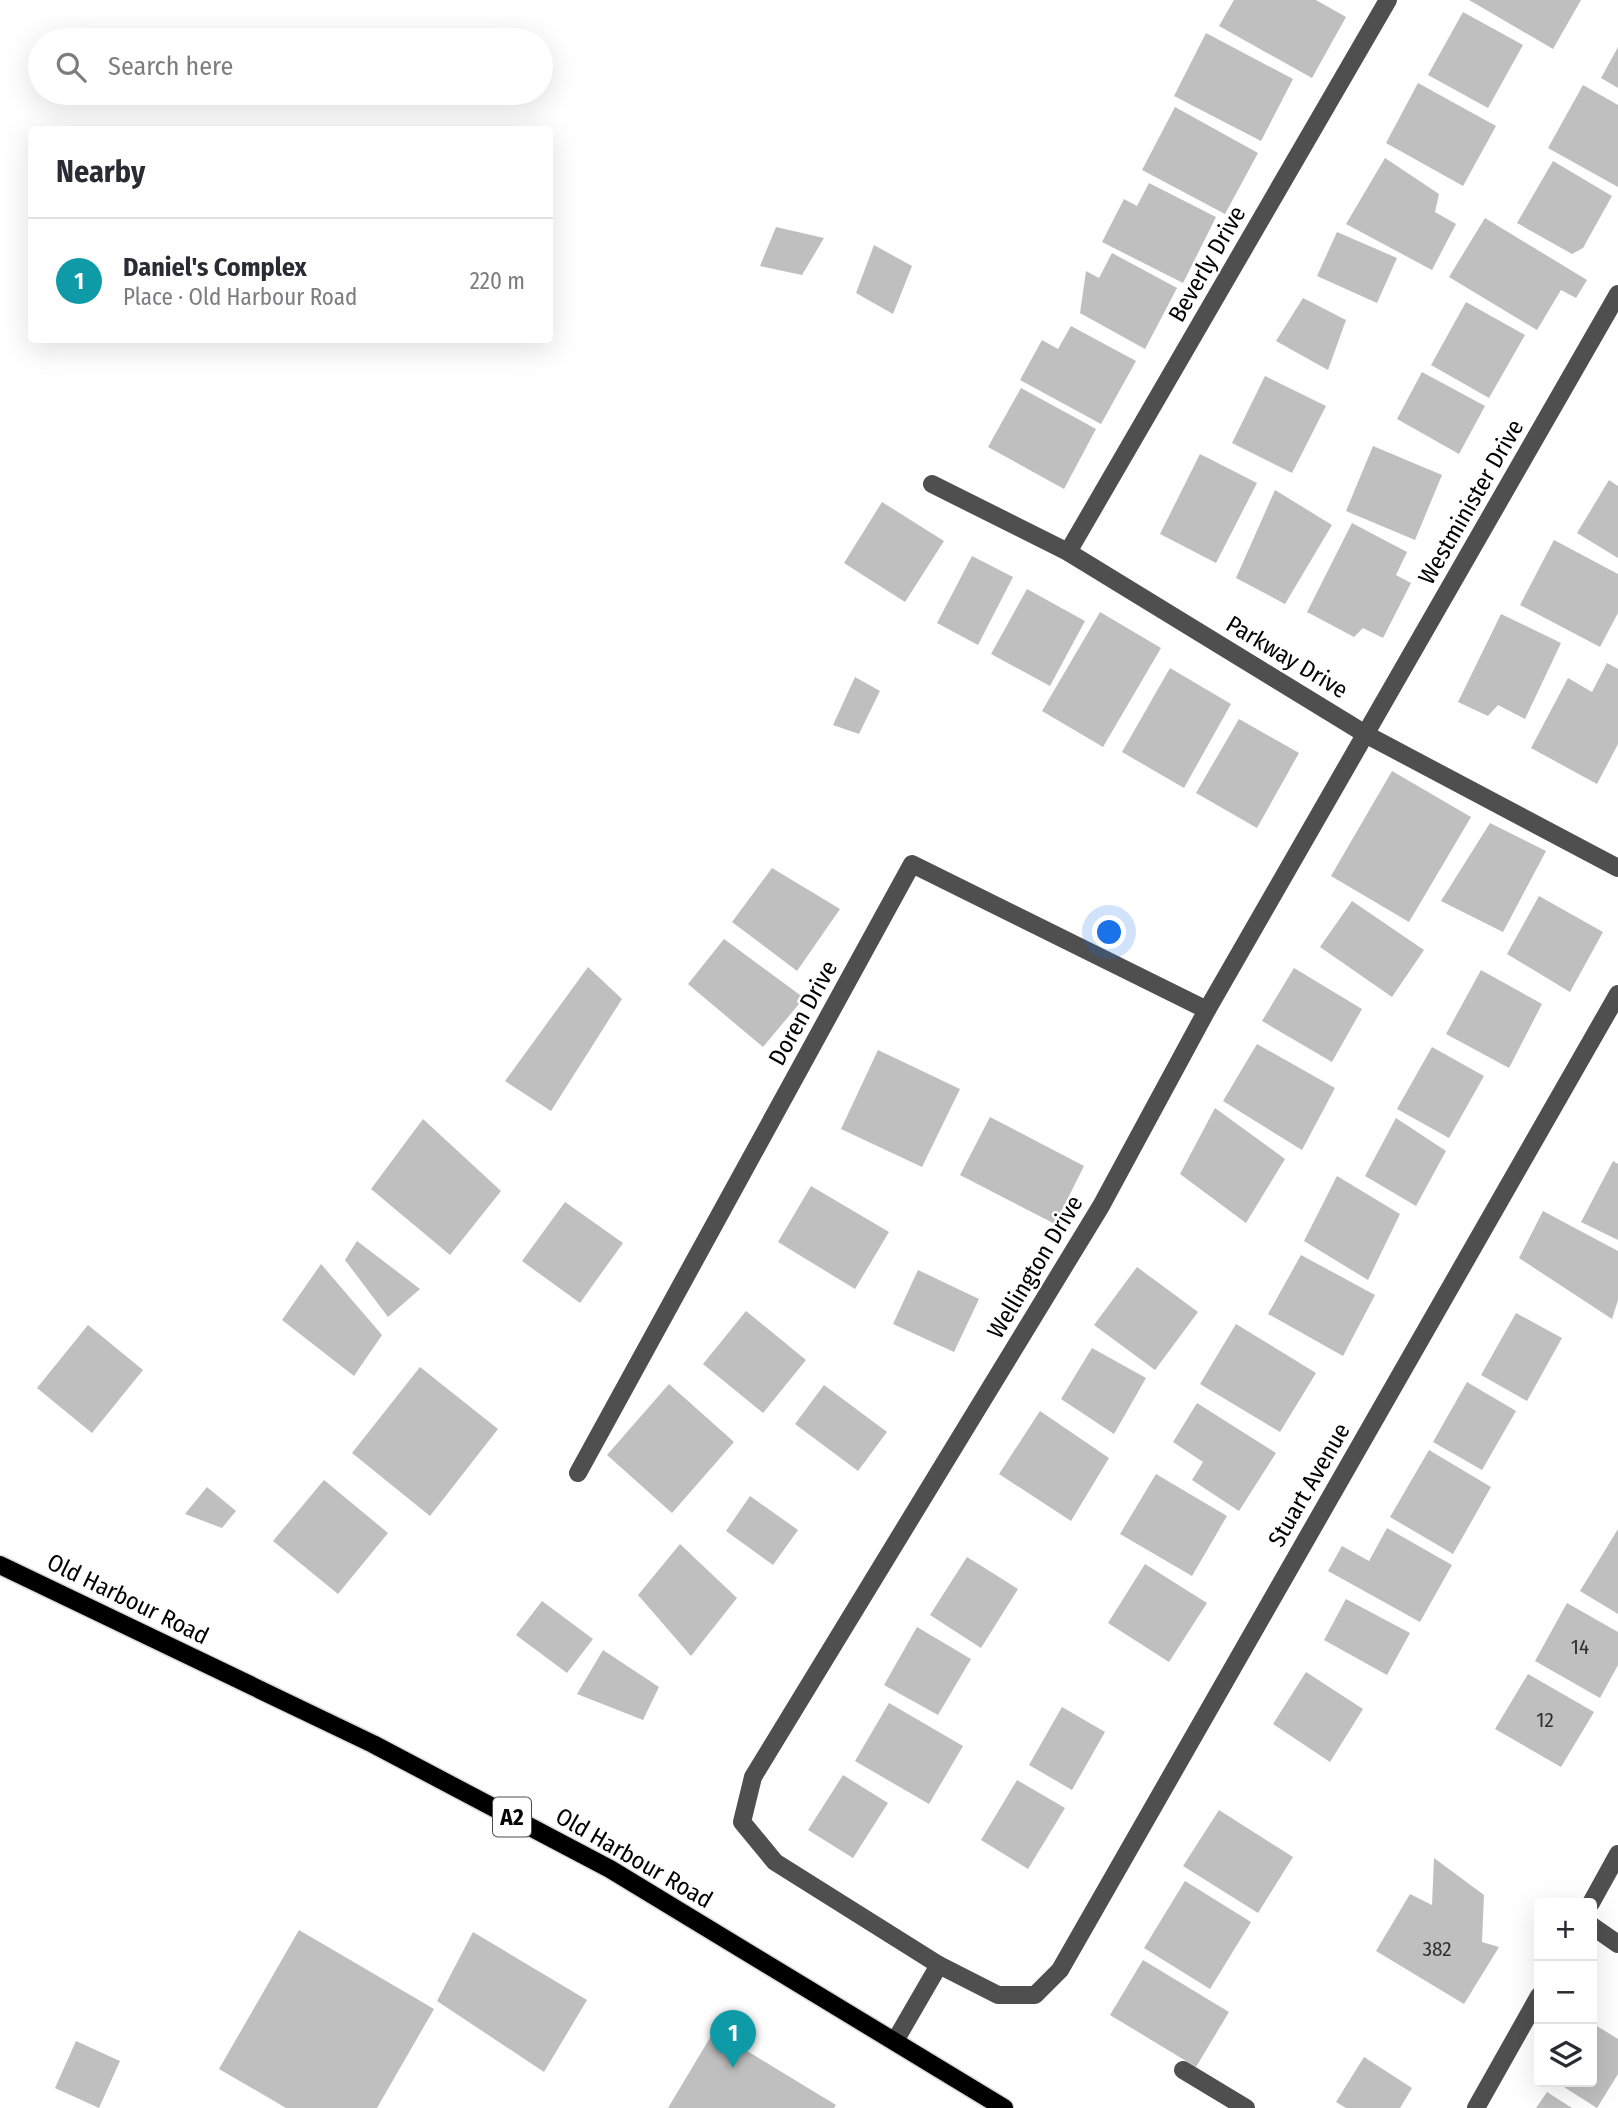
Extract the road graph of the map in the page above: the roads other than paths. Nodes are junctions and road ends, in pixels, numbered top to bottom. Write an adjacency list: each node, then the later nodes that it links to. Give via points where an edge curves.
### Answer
1 (1388, 0): 4 (street, Beverly Drive)
2 (1618, 293): 5 (street, Westminister Drive)
3 (932, 484): 4 (street, Parkway Drive)
4 (1068, 552): 5 (street, Parkway Drive)
5 (1367, 735): 6 (street, Parkway Drive); 8 (street, Wellington Drive)
6 (1618, 869)
7 (1618, 994): 15 (street, Stuart Avenue, via 1060,1970 1035,1995 998,1996)
8 (1207, 1010): 9 (street, Doren Drive, via 912,864); 15 (street, Wellington Drive, via 1101,1206 752,1777 742,1822 775,1862)
9 (578, 1473)
10 (0, 1565): 17 (main road, Old Harbour Road / A2, via 373,1744 587,1857)
11 (1618, 1854): 12 (street)
12 (1594, 1898)
13 (1597, 1929): 14 (street)
14 (1618, 1944)
15 (939, 1965): 17 (street)
16 (1534, 2005): 21 (street)
17 (894, 2041): 19 (main road, Old Harbour Road / A2)
18 (1183, 2070): 20 (street)
19 (1004, 2108)
20 (1246, 2108)
21 (1476, 2108)

